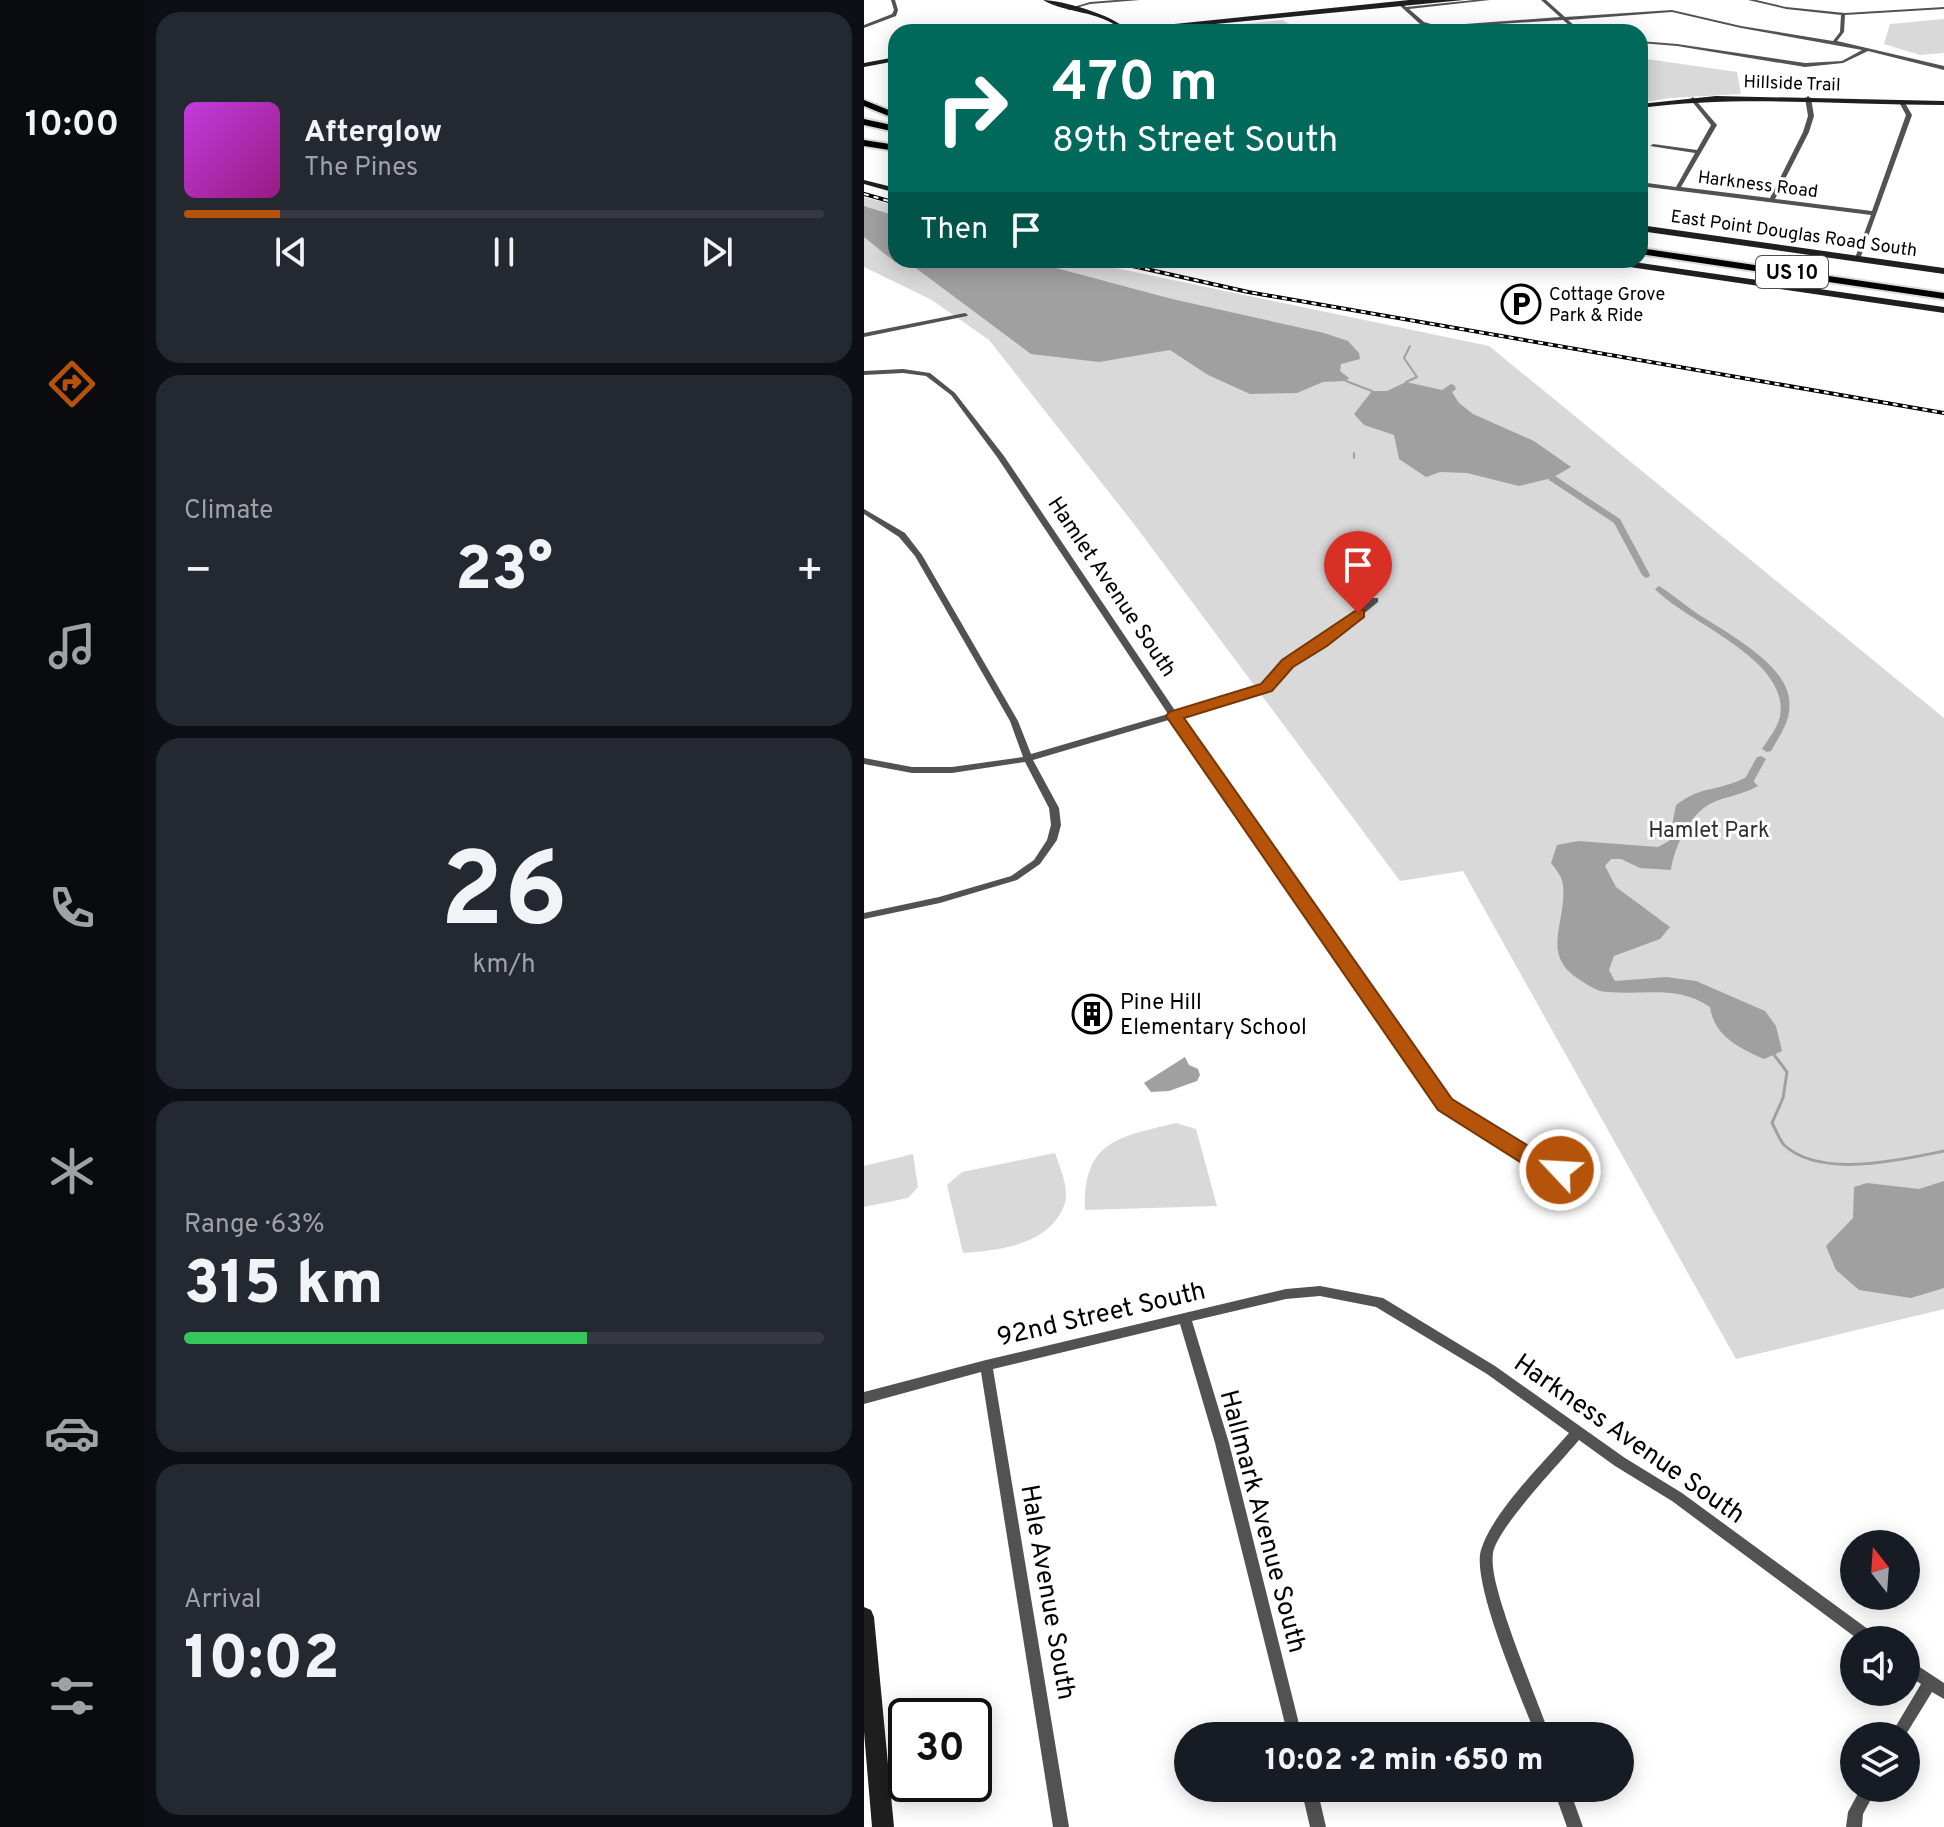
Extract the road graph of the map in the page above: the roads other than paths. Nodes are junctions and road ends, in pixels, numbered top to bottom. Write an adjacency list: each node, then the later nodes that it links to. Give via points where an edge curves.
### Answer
1 (893, 0): 21 (street, via 894,15)
2 (1046, 0): 11 (street)
3 (1138, 0): 11 (street)
4 (1428, 0): 9 (street)
5 (1461, 0): 9 (street)
6 (1488, 0): 9 (street)
7 (1543, 0): 13 (street)
8 (1750, 0): 12 (street)
9 (1402, 6): 16 (street); 17 (street); 18 (street)
10 (1944, 8): 12 (street)
11 (1069, 9): 14 (street); 15 (street, via 1108,14)
12 (1843, 13): 22 (street, via 1842,32)
13 (1562, 18): 19 (street); 20 (street); 22 (street, via 1672,8 1741,27)
14 (1116, 24)
15 (1129, 24)
16 (1211, 24)
17 (1227, 24)
18 (1426, 24)
19 (1479, 24)
20 (1570, 24)
21 (864, 27)
22 (1834, 42): 24 (street)
23 (1648, 43): 24 (street, via 1805,65 1843,62)
24 (1868, 49): 27 (street)
25 (888, 58): 26 (street)
26 (864, 63)
27 (1944, 68)
28 (1808, 98): 29 (street, Hillside Trail); 32 (street, Hillside Trail); 47 (street, via 1811,116 1806,132)
29 (1693, 99): 33 (street, Hillside Trail); 42 (street, via 1714,125)
30 (864, 103): 34 (highway)
31 (1944, 103): 32 (street, Hillside Trail)
32 (1903, 104): 48 (street, via 1909,115)
33 (1648, 105)
34 (888, 113)
35 (864, 122): 36 (highway)
36 (888, 127)
37 (864, 132): 38 (highway)
38 (888, 138)
39 (864, 143): 41 (highway)
40 (1653, 146): 42 (street)
41 (888, 147)
42 (1700, 152): 45 (street)
43 (864, 182): 46 (street)
44 (1648, 185): 45 (street, Harkness Road)
45 (1678, 188): 47 (street, Harkness Road)
46 (888, 189)
47 (1772, 200): 48 (street, Harkness Road)
48 (1872, 213): 52 (street)
49 (1648, 229): 52 (street, East Point Douglas Road South)
50 (1648, 242): 55 (highway, US 10)
51 (1648, 252): 56 (highway, US 10)
52 (1858, 258): 54 (street, East Point Douglas Road South)
53 (1648, 267): 57 (street)
54 (1944, 271)
55 (1944, 285)
56 (1944, 296)
57 (1944, 310)
58 (965, 315): 59 (street)
59 (864, 335)
60 (864, 373): 63 (street, Hamlet Avenue South, via 928,374 953,394)
61 (864, 511): 64 (street, via 902,535 918,555 1014,721)
62 (1375, 600): 63 (street, via 1287,664 1266,687)
63 (1174, 716): 64 (street); 67 (street, Hamlet Avenue South, via 1445,1104 1533,1159)
64 (1028, 759): 65 (street, via 952,770 912,770); 66 (street, via 1054,808 1056,825 1037,862 1014,878)
65 (864, 761)
66 (864, 916)
67 (1587, 1182)
68 (1351, 1297): 69 (street, 92nd Street South, via 1320,1291 1286,1294); 72 (street, Harkness Avenue South, via 1379,1302 1491,1370)
69 (1185, 1319): 70 (street, 92nd Street South); 78 (street, Hallmark Avenue South, via 1222,1443)
70 (986, 1365): 71 (street, 92nd Street South); 85 (street, Hale Avenue South)
71 (864, 1398)
72 (1578, 1432): 74 (street, Harkness Avenue South, via 1677,1497); 79 (street, via 1509,1513 1486,1555 1493,1596)
73 (864, 1617): 84 (street)
74 (1852, 1626)
75 (1920, 1675): 76 (street)
76 (1930, 1682): 77 (street); 80 (street)
77 (1944, 1692)
78 (1292, 1722)
79 (1538, 1722)
80 (1906, 1722)
81 (1312, 1802): 86 (street)
82 (1566, 1802): 87 (street)
83 (1861, 1802): 88 (street)
84 (883, 1827)
85 (1061, 1827)
86 (1318, 1827)
87 (1575, 1827)
88 (1854, 1827)

